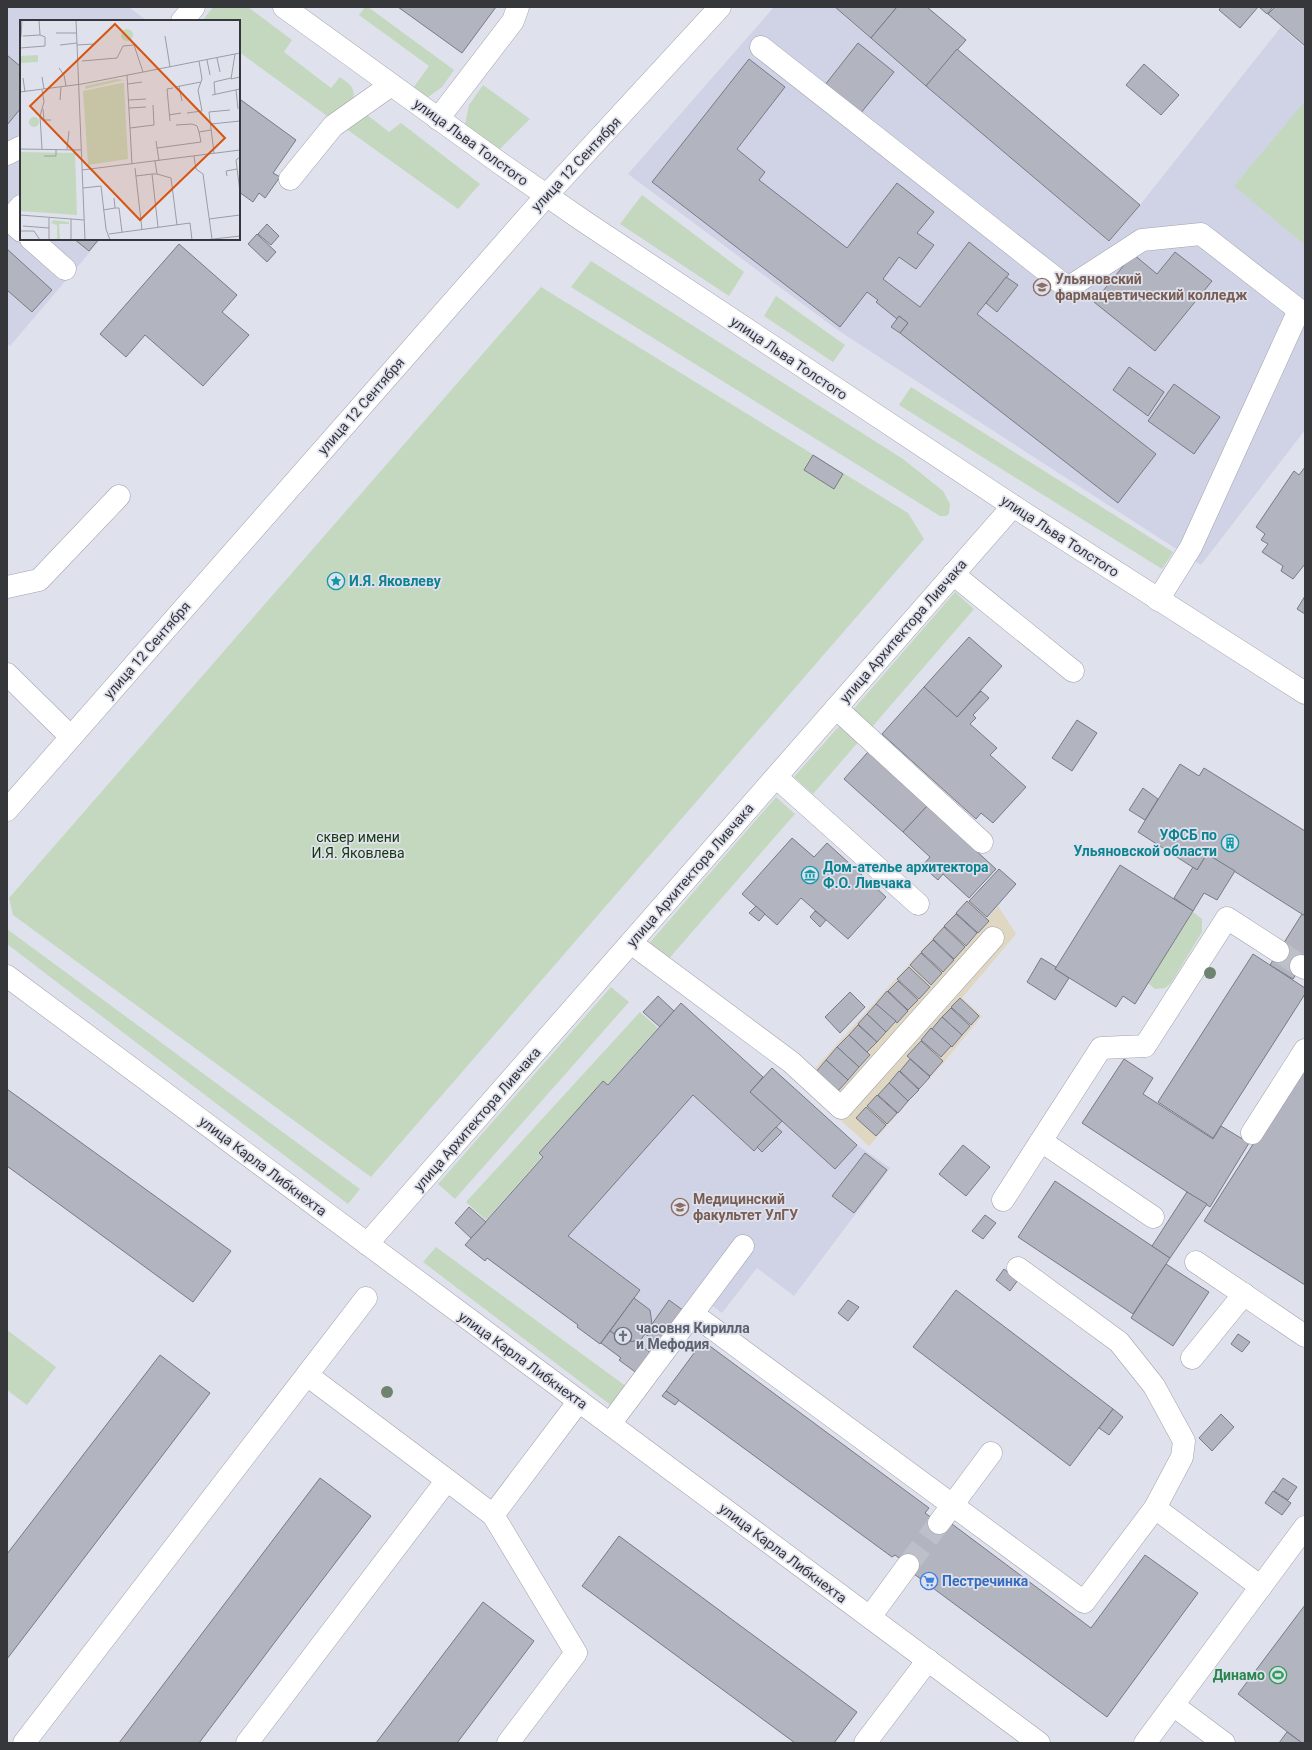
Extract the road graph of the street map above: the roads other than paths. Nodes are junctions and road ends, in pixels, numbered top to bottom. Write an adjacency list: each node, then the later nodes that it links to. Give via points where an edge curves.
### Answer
1 (194, 7): 5 (street)
2 (284, 7): 7 (street, улица Льва Толстого)
3 (518, 7): 8 (street, via 513,21)
4 (720, 7): 12 (street, улица 12 Сентября)
5 (183, 20)
6 (761, 47): 21 (street, via 1068,288 1142,240 1201,234 1299,310 1191,548)
7 (391, 85): 8 (street, улица Льва Толстого); 11 (street, via 333,126)
8 (438, 119): 12 (street, улица Льва Толстого)
9 (20, 147): 10 (street)
10 (7, 154)
11 (290, 178)
12 (546, 196): 18 (street, улица Льва Толстого); 26 (street, улица 12 Сентября)
13 (20, 207): 14 (street, via 9,220)
14 (20, 230)
15 (31, 240): 16 (street)
16 (65, 269)
17 (119, 496): 20 (street, via 39,580)
18 (1013, 506): 19 (street, улица Архитектора Ливчака); 21 (street, улица Льва Толстого)
19 (953, 574): 22 (street); 25 (street, улица Архитектора Ливчака)
20 (7, 587)
21 (1158, 600): 24 (street, улица Льва Толстого)
22 (1073, 671)
23 (7, 674): 26 (street)
24 (1305, 693)
25 (836, 708): 27 (street, улица Архитектора Ливчака); 29 (street)
26 (71, 737): 28 (street, улица 12 Сентября)
27 (776, 777): 30 (street); 32 (street, улица Архитектора Ливчака)
28 (7, 810)
29 (982, 842)
30 (918, 904)
31 (993, 938): 32 (street, via 841,1108 791,1062)
32 (631, 943): 40 (street, улица Архитектора Ливчака)
33 (1278, 951): 37 (street, via 1227,918 1145,1046 1101,1048)
34 (7, 976): 40 (street, улица Карла Либкнехта)
35 (1305, 1050): 36 (street)
36 (1252, 1133)
37 (1041, 1141): 38 (street); 39 (street)
38 (1003, 1200)
39 (1153, 1217)
40 (367, 1244): 50 (street, улица Карла Либкнехта)
41 (743, 1246): 46 (street)
42 (1196, 1262): 44 (street)
43 (1018, 1268): 55 (street, via 1119,1342 1154,1386 1184,1441 1182,1457)
44 (1244, 1294): 47 (street); 48 (street)
45 (366, 1298): 49 (street)
46 (693, 1314): 51 (street); 54 (street)
47 (1305, 1336)
48 (1192, 1358)
49 (307, 1374): 53 (street); 64 (street)
50 (578, 1401): 51 (street, улица Карла Либкнехта); 56 (street)
51 (610, 1424): 61 (street, улица Карла Либкнехта)
52 (991, 1453): 54 (street)
53 (446, 1480): 56 (street); 65 (street)
54 (953, 1505): 55 (street, via 1084,1602); 57 (street)
55 (1154, 1508): 60 (street)
56 (494, 1515): 66 (street, via 576,1653)
57 (939, 1523)
58 (1304, 1531): 60 (street)
59 (908, 1565): 61 (street)
60 (1261, 1587): 63 (street)
61 (870, 1617): 62 (street, улица Карла Либкнехта)
62 (928, 1660): 67 (street); 68 (street, улица Карла Либкнехта)
63 (1173, 1705): 69 (street); 70 (street)
64 (24, 1743)
65 (247, 1743)
66 (508, 1743)
67 (865, 1743)
68 (1039, 1743)
69 (1145, 1743)
70 (1224, 1743)

